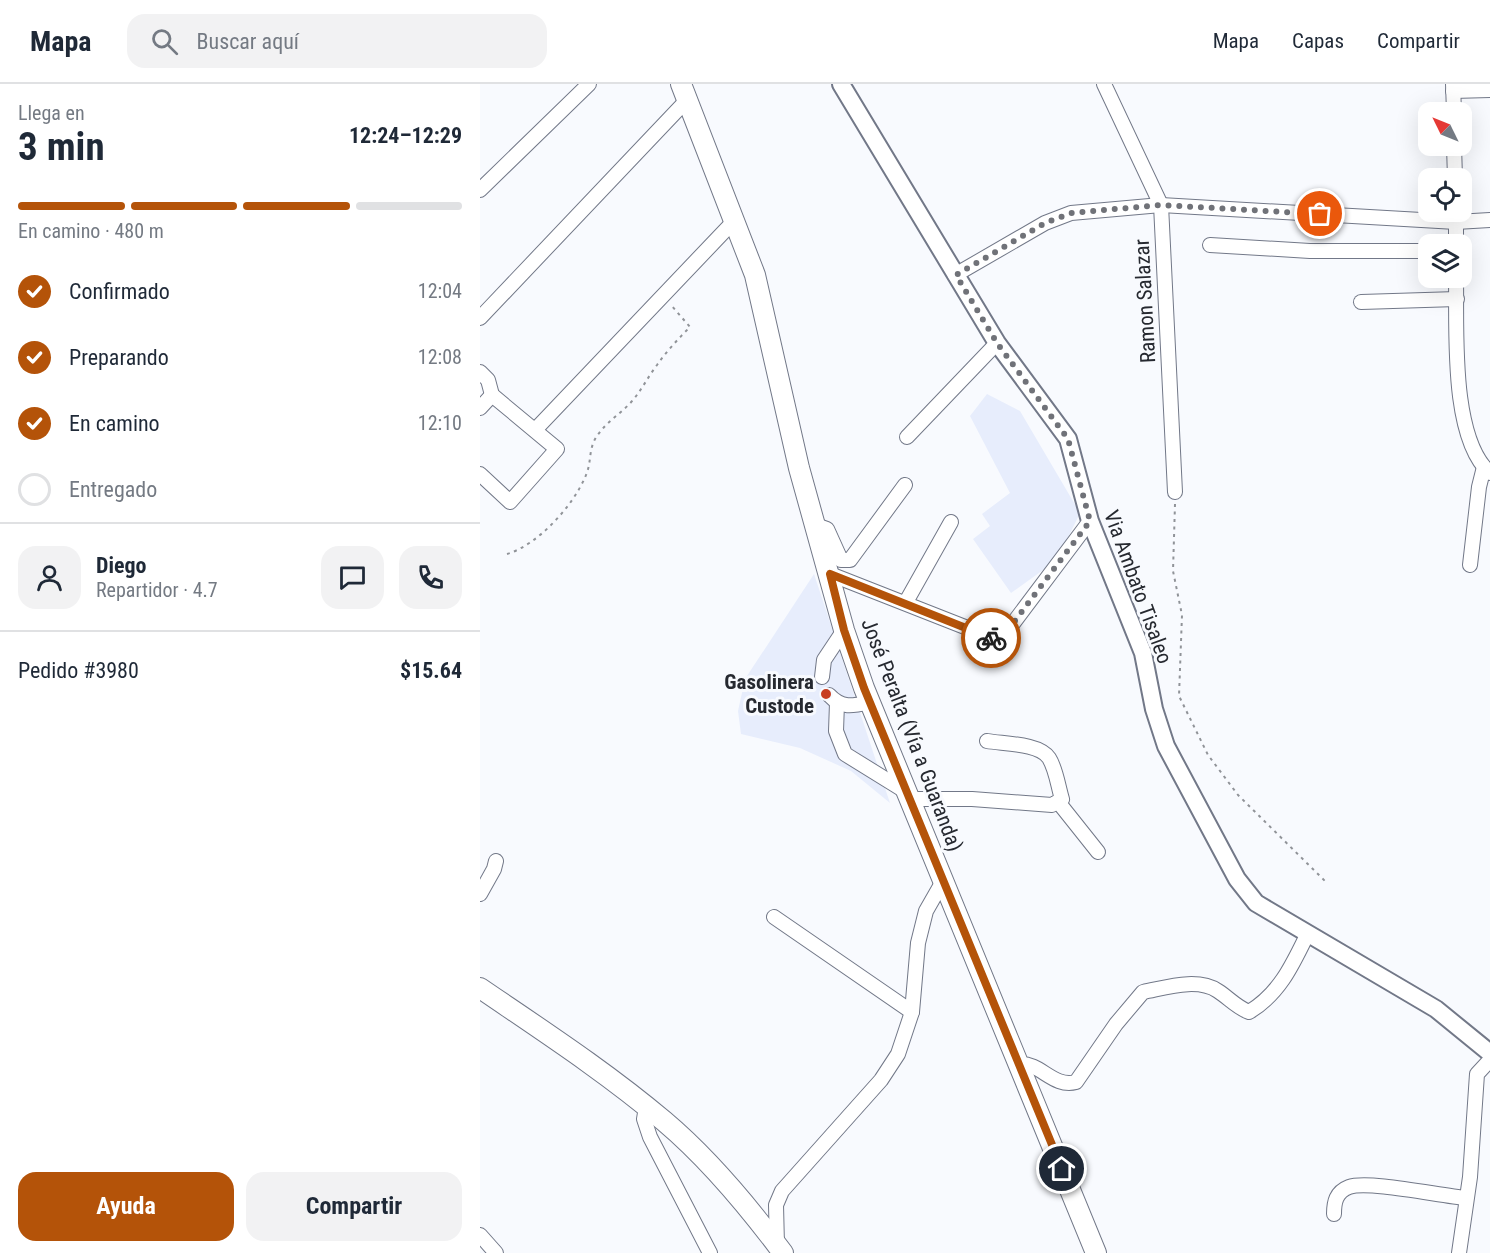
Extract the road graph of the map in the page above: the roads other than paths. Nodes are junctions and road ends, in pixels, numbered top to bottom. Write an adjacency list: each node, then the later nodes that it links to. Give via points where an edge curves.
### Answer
1 (589, 84): 8 (street)
2 (841, 84): 16 (main road, Via Ambato Tisaleo)
3 (1104, 84): 9 (street, Ramon Salazar)
4 (1453, 87): 5 (street); 7 (street)
5 (1490, 90)
6 (684, 92): 12 (highway, José Peralta (Vía a Guaranda)); 20 (street)
7 (1454, 102)
8 (480, 190)
9 (1161, 205): 10 (street); 16 (street, via 1071,213 1045,223); 30 (street, Ramon Salazar)
10 (1418, 215)
11 (1472, 218): 13 (street)
12 (735, 220): 25 (street); 33 (highway, José Peralta (Vía a Guaranda), via 755,275 799,468)
13 (1490, 220)
14 (1210, 245): 15 (street, via 1310,252)
15 (1418, 251)
16 (956, 275): 21 (main road, Via Ambato Tisaleo)
17 (1456, 288): 18 (street)
18 (1456, 299): 19 (street); 27 (street, via 1457,379 1470,447)
19 (1361, 302)
20 (480, 318)
21 (997, 343): 26 (street); 31 (main road, Via Ambato Tisaleo, via 1068,439)
22 (480, 372): 23 (street, via 488,380)
23 (492, 395): 24 (street); 25 (street)
24 (480, 408)
25 (535, 430): 28 (street, via 557,449 510,502)
26 (907, 437)
27 (1487, 470): 34 (street, via 1479,487)
28 (480, 474)
29 (905, 485): 33 (street, via 850,560 841,560 827,529)
30 (1175, 492)
31 (1090, 521): 36 (street, via 998,639); 48 (main road, Via Ambato Tisaleo, via 1143,653 1154,710 1166,746 1236,879 1256,903)
32 (951, 522): 36 (street)
33 (816, 525): 35 (highway, José Peralta (Vía a Guaranda))
34 (1470, 565)
35 (830, 574): 36 (street); 37 (highway, José Peralta (Vía a Guaranda))
36 (906, 602)
37 (844, 630): 38 (street, via 824,660); 39 (highway, José Peralta (Vía a Guaranda))
38 (822, 677)
39 (870, 702): 41 (highway, José Peralta (Vía a Guaranda)); 41 (street, via 848,707 833,699 836,731 845,754)
40 (987, 741): 42 (street, via 1044,753 1050,759 1062,799)
41 (910, 797): 42 (street); 45 (highway, José Peralta (Vía a Guaranda))
42 (1059, 803): 43 (street)
43 (1098, 852)
44 (496, 861): 46 (street)
45 (942, 883): 50 (street, via 926,910); 53 (highway, José Peralta (Vía a Guaranda))
46 (480, 894)
47 (774, 917): 50 (street)
48 (1307, 935): 51 (main road, Via Ambato Tisaleo, via 1436,1009); 53 (street, via 1291,969 1268,1000 1249,1012 1236,1007 1216,990 1192,984 1143,992 1076,1082 1060,1082 1036,1066)
49 (480, 988): 54 (highway, via 603,1072)
50 (912, 1012): 58 (street, via 898,1054 881,1080 782,1191 776,1205)
51 (1490, 1053)
52 (1490, 1060): 55 (street, via 1477,1074)
53 (1020, 1064): 61 (highway, José Peralta (Vía a Guaranda))
54 (646, 1107): 58 (highway, via 714,1170); 60 (street, via 644,1119 650,1137)
55 (1466, 1198): 56 (street, via 1351,1186 1334,1201); 62 (street)
56 (1334, 1214)
57 (480, 1235): 59 (street)
58 (780, 1249)
59 (496, 1253)
60 (710, 1253)
61 (1096, 1253)
62 (1459, 1253)

